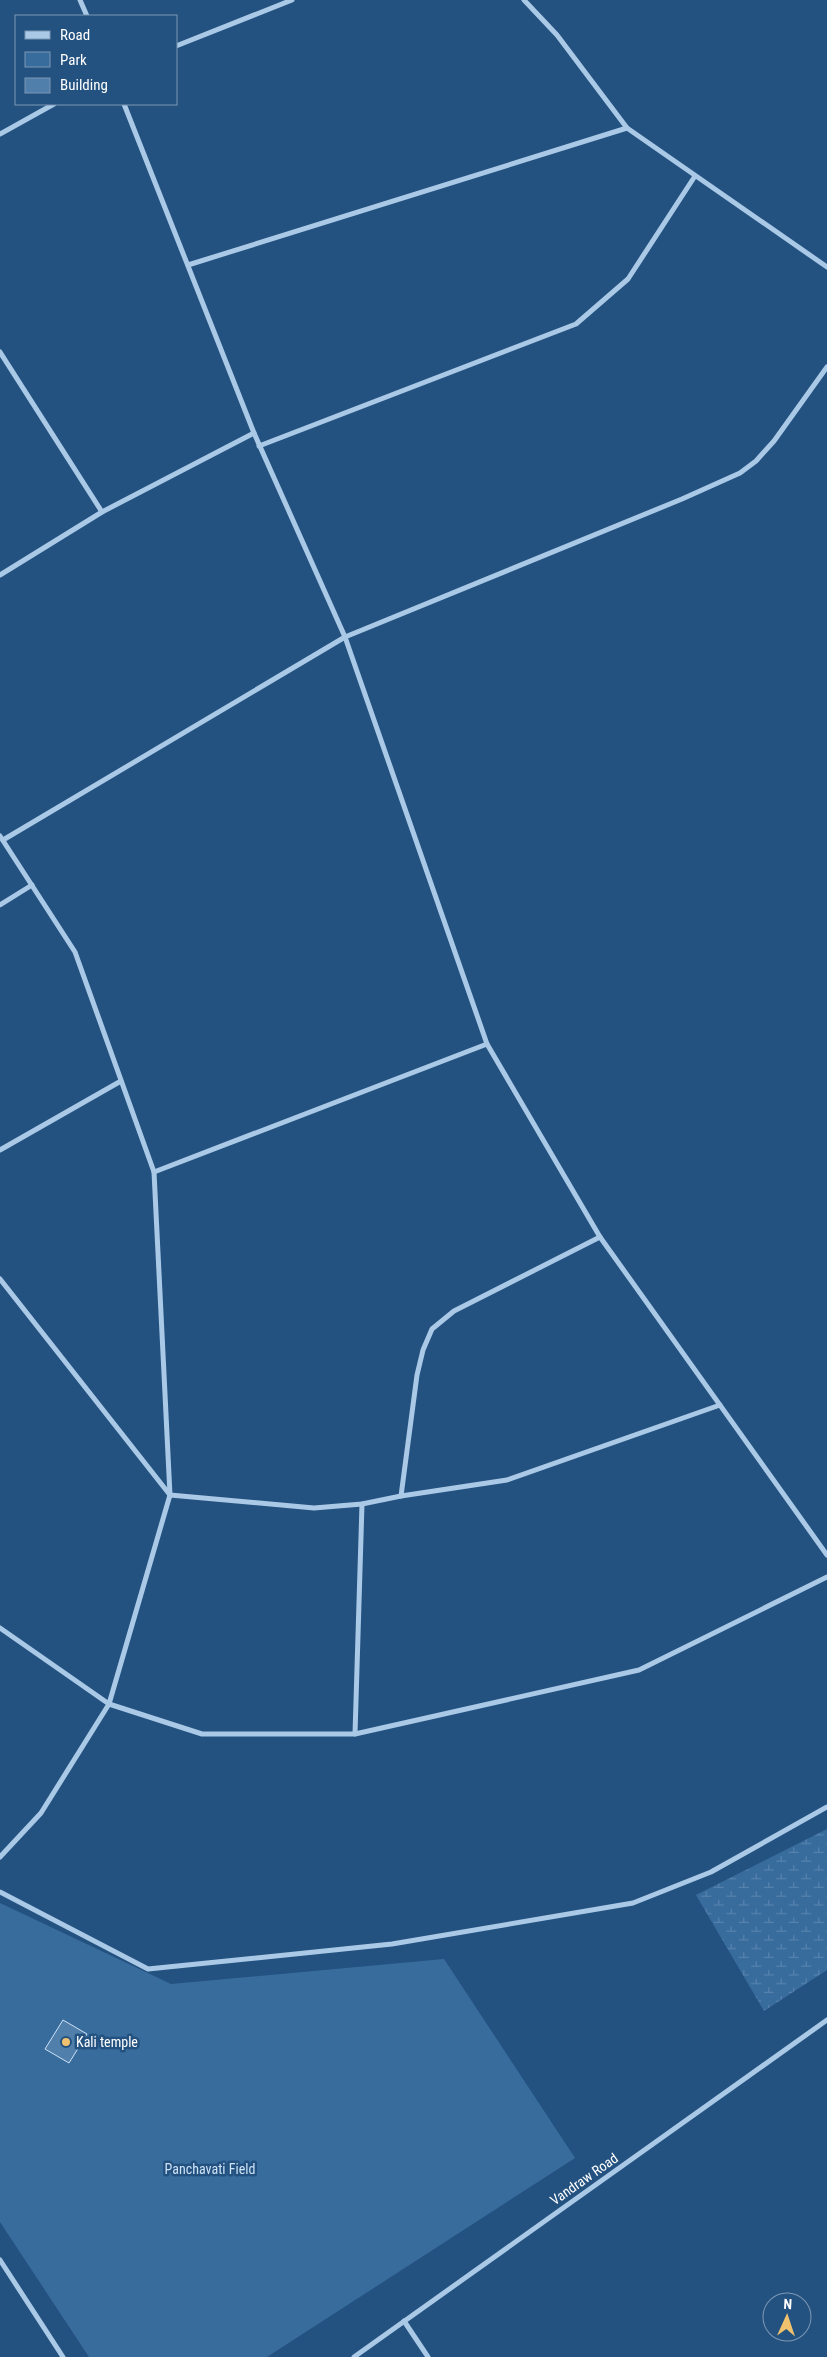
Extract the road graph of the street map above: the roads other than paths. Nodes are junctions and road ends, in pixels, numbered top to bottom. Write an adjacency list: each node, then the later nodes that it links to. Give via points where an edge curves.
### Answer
1 (80, 0): 4 (street)
2 (292, 0): 5 (street)
3 (524, 0): 8 (street, via 557,35)
4 (87, 15)
5 (178, 45)
6 (52, 105): 9 (street)
7 (124, 105): 11 (street)
8 (627, 128): 10 (street); 11 (street)
9 (0, 134)
10 (695, 176): 12 (street); 16 (street, via 628,279 576,324)
11 (188, 265): 15 (street)
12 (827, 267)
13 (0, 352): 17 (street)
14 (827, 367): 19 (street, via 774,441 756,462 740,473)
15 (254, 433): 16 (street); 17 (street)
16 (259, 446): 19 (street)
17 (102, 512): 18 (street)
18 (0, 575)
19 (345, 637): 20 (street); 23 (street)
20 (1, 838): 21 (street)
21 (32, 885): 22 (street); 24 (street, via 75,952)
22 (0, 906)
23 (487, 1044): 26 (street); 27 (street)
24 (121, 1081): 25 (street); 26 (street)
25 (0, 1150)
26 (154, 1172): 30 (street)
27 (600, 1237): 29 (street); 31 (street, via 454,1311 432,1329 417,1375)
28 (0, 1279): 30 (street)
29 (720, 1405): 31 (street, via 507,1480); 33 (street)
30 (170, 1495): 32 (street, via 314,1508); 36 (street)
31 (401, 1496): 32 (street)
32 (362, 1504): 37 (street)
33 (827, 1555)
34 (827, 1577): 37 (street, via 639,1670)
35 (0, 1628): 36 (street)
36 (109, 1704): 37 (street, via 202,1734); 39 (street, via 41,1813)
37 (355, 1734)
38 (827, 1807): 40 (street, via 711,1872 633,1903 392,1944 148,1969)
39 (0, 1857)
40 (0, 1892)
41 (827, 2020): 43 (street, Vandraw Road)
42 (0, 2260): 44 (street)
43 (404, 2321): 45 (street, Vandraw Road); 46 (street)
44 (64, 2357)
45 (354, 2357)
46 (428, 2357)

